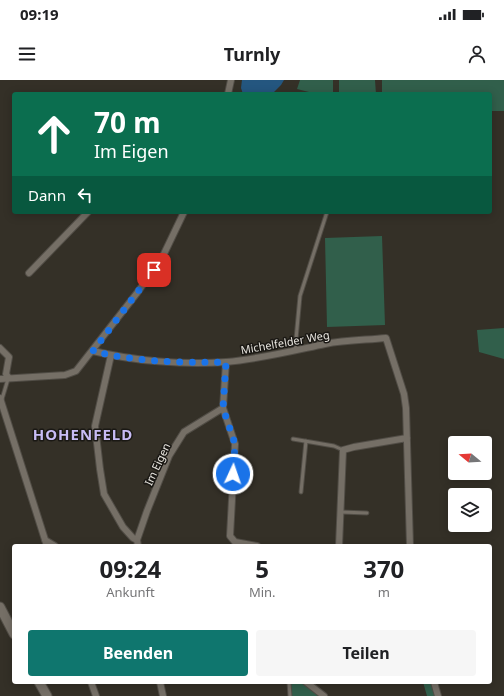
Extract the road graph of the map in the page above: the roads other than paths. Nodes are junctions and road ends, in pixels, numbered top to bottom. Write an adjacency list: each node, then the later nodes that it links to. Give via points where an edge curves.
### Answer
1 (231, 80): 2 (street)
2 (228, 92)
3 (86, 214): 6 (street)
4 (183, 214): 8 (street, via 162,258)
5 (326, 214): 9 (lane, via 300,296)
6 (29, 273)
7 (0, 348): 13 (street, via 9,357 6,374)
8 (93, 351): 10 (street, Michelfelder Weg); 13 (street, via 76,371 65,375)
9 (294, 352): 11 (street, Michelfelder Weg); 17 (street, Michelfelder Weg, via 327,344 386,338 404,394)
10 (111, 355): 11 (street, Michelfelder Weg, via 190,363); 25 (street, via 95,426 100,469 104,494 123,527)
11 (226, 362): 15 (street)
12 (0, 378): 13 (street)
13 (8, 378): 14 (lane)
14 (1, 399): 16 (street)
15 (223, 408): 25 (street, Im Eigen, via 184,432 180,438 169,456 147,510); 26 (street, via 235,444 230,536 235,542)
16 (3, 414): 24 (street)
17 (407, 438): 20 (street); 28 (street)
18 (294, 440): 19 (lane)
19 (306, 441): 20 (lane); 21 (lane)
20 (343, 450): 22 (street)
21 (301, 492)
22 (341, 512): 23 (lane); 27 (street)
23 (367, 513)
24 (46, 543)
25 (138, 543)
26 (246, 544)
27 (339, 544)
28 (410, 544)
29 (0, 607): 30 (main road)
30 (12, 630)
31 (40, 684): 38 (main road)
32 (92, 684): 39 (street)
33 (160, 684): 40 (street)
34 (289, 684): 41 (lane)
35 (308, 684): 37 (street)
36 (435, 684): 43 (street)
37 (317, 694): 42 (street)
38 (47, 696)
39 (96, 696)
40 (163, 696)
41 (290, 696)
42 (324, 696)
43 (438, 696)

